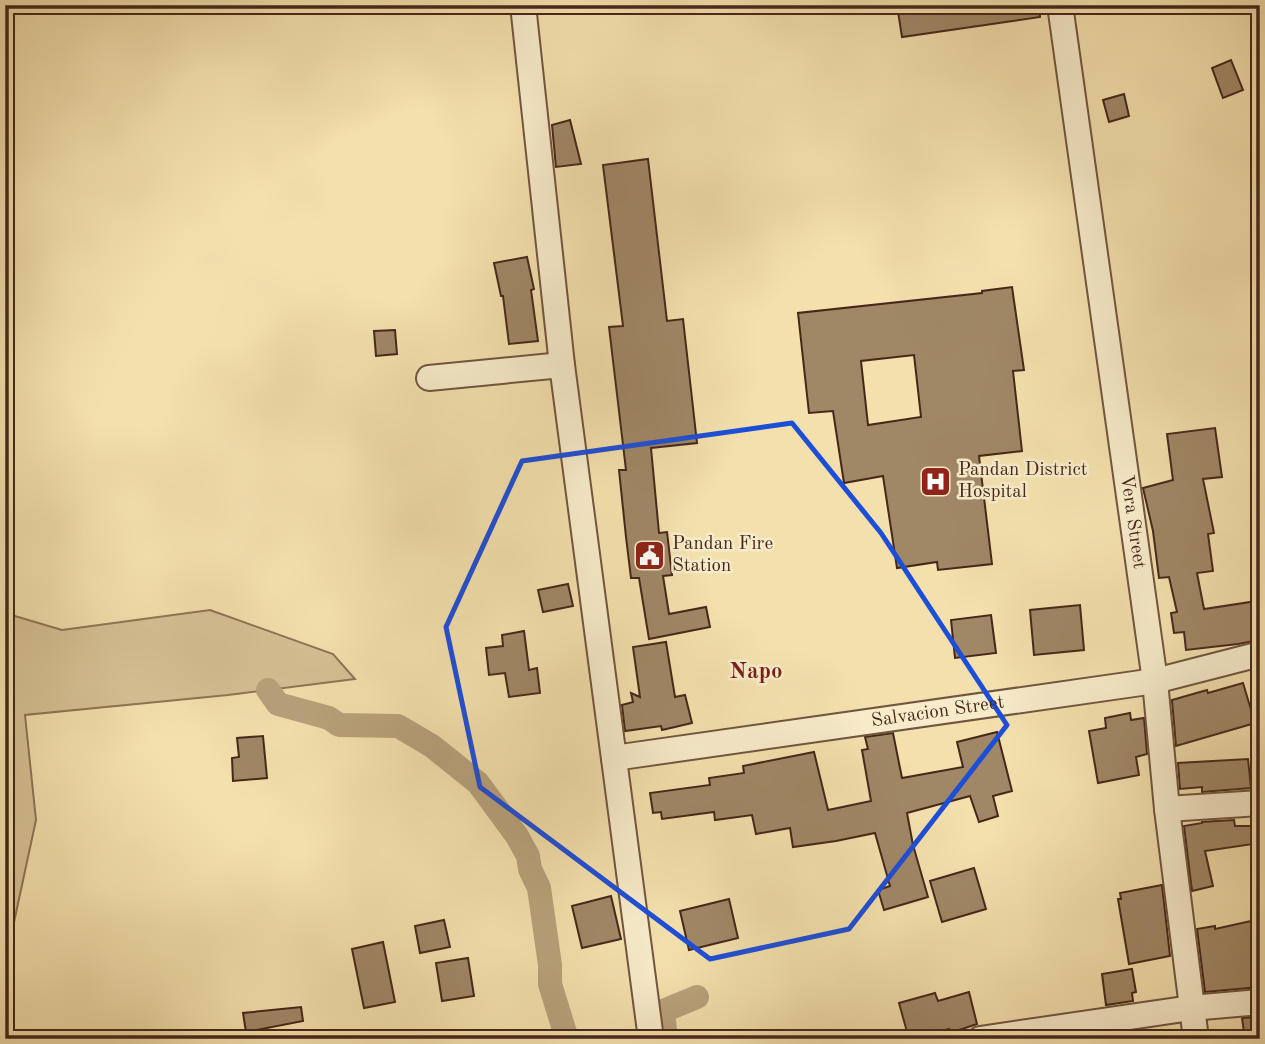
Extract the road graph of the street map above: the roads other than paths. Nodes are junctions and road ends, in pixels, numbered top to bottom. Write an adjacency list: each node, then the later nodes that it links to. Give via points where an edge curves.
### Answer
1 (523, 5): 3 (street)
2 (1060, 5): 6 (street, Vera Street)
3 (562, 365): 4 (street); 7 (street)
4 (429, 378)
5 (1260, 654): 6 (street, Salvacion Street)
6 (1155, 681): 7 (street, Salvacion Street); 9 (street, Vera Street)
7 (614, 758): 12 (street)
8 (1260, 803): 9 (street)
9 (1167, 808): 11 (street, Vera Street)
10 (1260, 1002): 11 (street)
11 (1191, 1008): 13 (street); 14 (street, Vera Street)
12 (650, 1039)
13 (980, 1039)
14 (1196, 1039)

